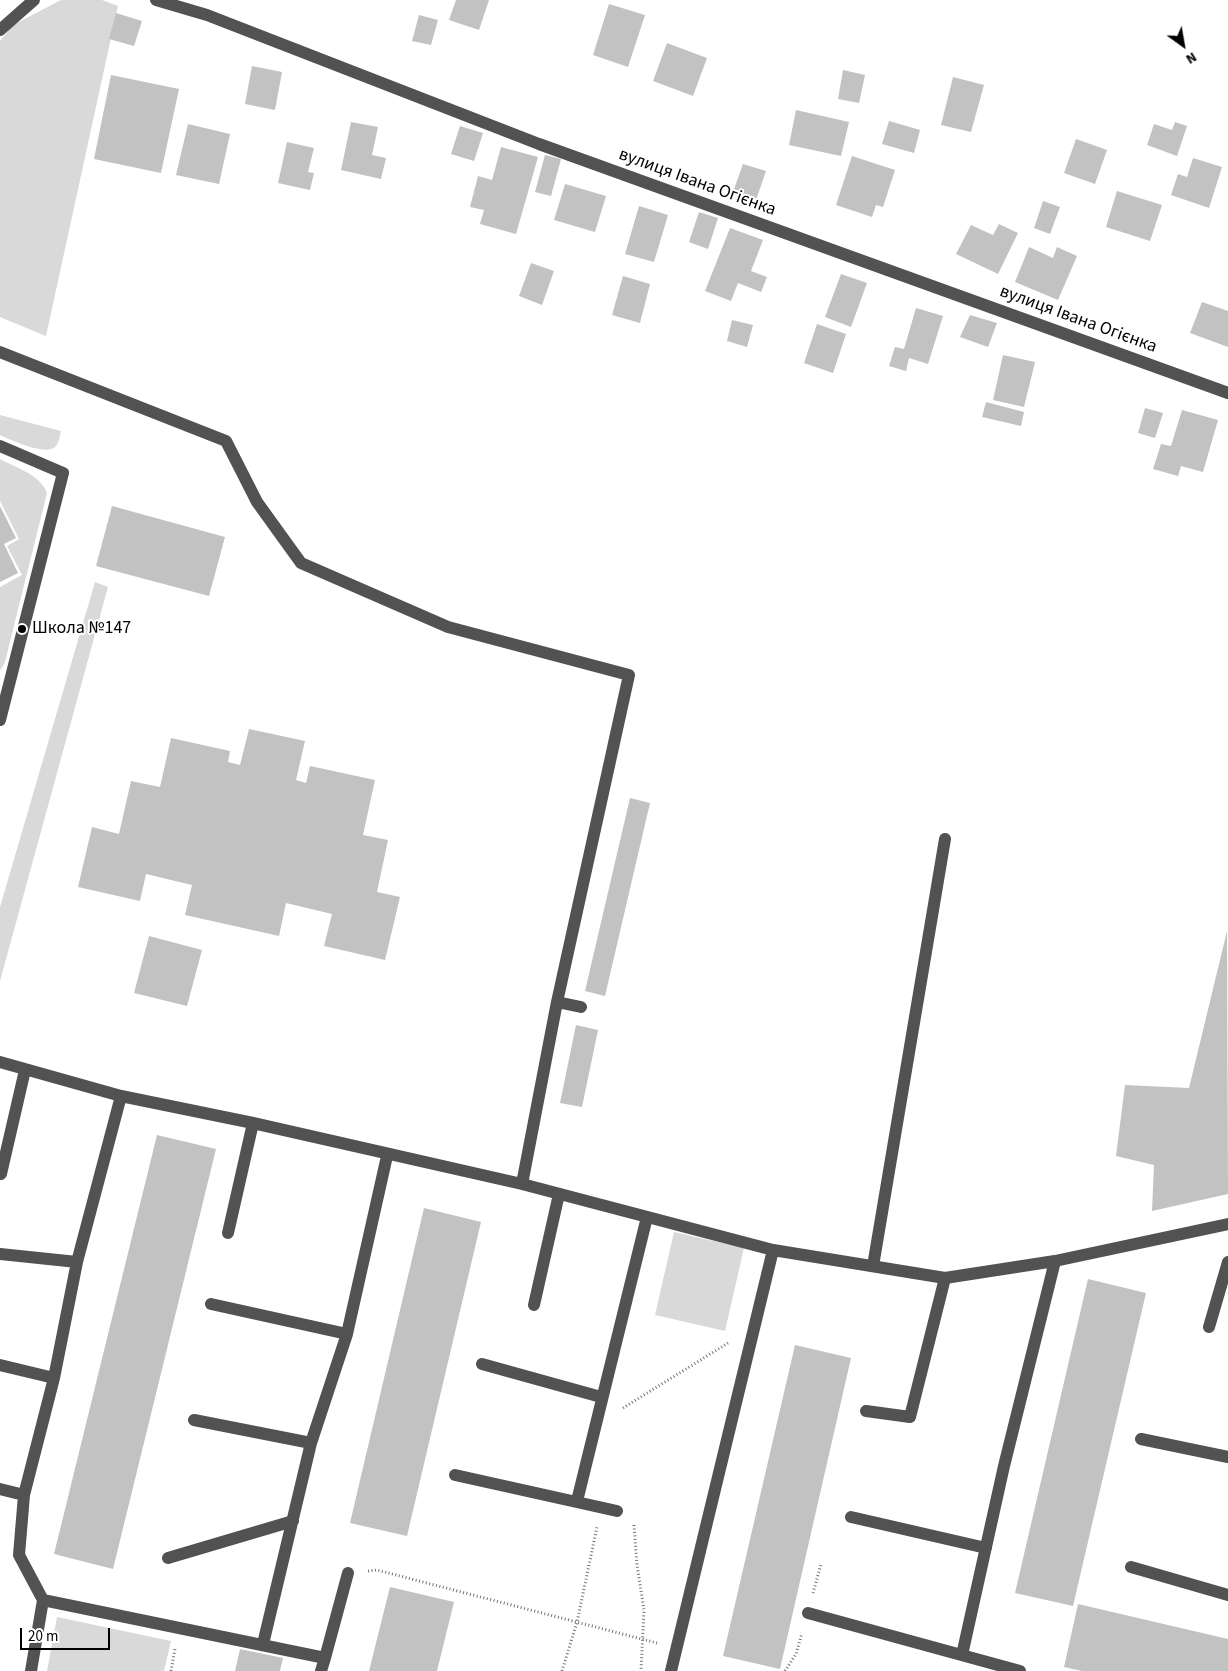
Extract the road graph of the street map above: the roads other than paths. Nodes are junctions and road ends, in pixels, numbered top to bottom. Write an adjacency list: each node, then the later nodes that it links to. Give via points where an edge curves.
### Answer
1 (34, 0): 3 (street)
2 (156, 0): 5 (street, вулиця Івана Огієнка, via 207,15 539,144)
3 (0, 30)
4 (0, 352): 10 (street, via 226,441 257,502 301,563 448,627 629,675)
5 (1228, 393)
6 (0, 446): 7 (street, via 63,473)
7 (2, 699): 8 (street)
8 (0, 720)
9 (945, 839): 28 (street)
10 (557, 1002): 11 (street); 18 (street)
11 (581, 1007)
12 (0, 1062): 13 (street)
13 (25, 1070): 14 (street); 17 (street)
14 (121, 1096): 15 (street); 26 (street)
15 (254, 1123): 16 (street); 22 (street)
16 (387, 1156): 18 (street); 33 (street)
17 (1, 1174)
18 (522, 1184): 19 (street)
19 (559, 1194): 20 (street); 31 (street)
20 (647, 1217): 23 (street); 37 (street)
21 (1228, 1224): 25 (street)
22 (228, 1233)
23 (773, 1250): 28 (street); 62 (street)
24 (0, 1254): 26 (street)
25 (1055, 1261): 29 (street); 50 (street)
26 (77, 1262): 36 (street)
27 (1228, 1262): 32 (street)
28 (873, 1266): 29 (street)
29 (945, 1278): 38 (street, via 910,1417)
30 (211, 1304): 33 (street)
31 (534, 1305)
32 (1209, 1327)
33 (347, 1334): 41 (street)
34 (482, 1364): 37 (street)
35 (0, 1366): 36 (street)
36 (54, 1378): 45 (street)
37 (601, 1397): 46 (street)
38 (866, 1411)
39 (194, 1420): 41 (street)
40 (1141, 1439): 42 (street)
41 (311, 1443): 49 (street)
42 (1228, 1457)
43 (455, 1475): 46 (street)
44 (0, 1489): 45 (street)
45 (24, 1495): 55 (street, via 19,1555)
46 (577, 1501): 47 (street)
47 (617, 1511)
48 (851, 1517): 50 (street)
49 (293, 1521): 51 (street); 57 (street)
50 (986, 1548): 58 (street)
51 (168, 1558)
52 (1131, 1568): 54 (street)
53 (348, 1573): 59 (street)
54 (1228, 1595)
55 (42, 1600): 57 (street); 60 (street)
56 (808, 1613): 58 (street)
57 (263, 1644): 59 (street)
58 (962, 1655): 63 (street)
59 (325, 1658): 61 (street)
60 (31, 1671)
61 (321, 1671)
62 (672, 1671)
63 (1020, 1671)

